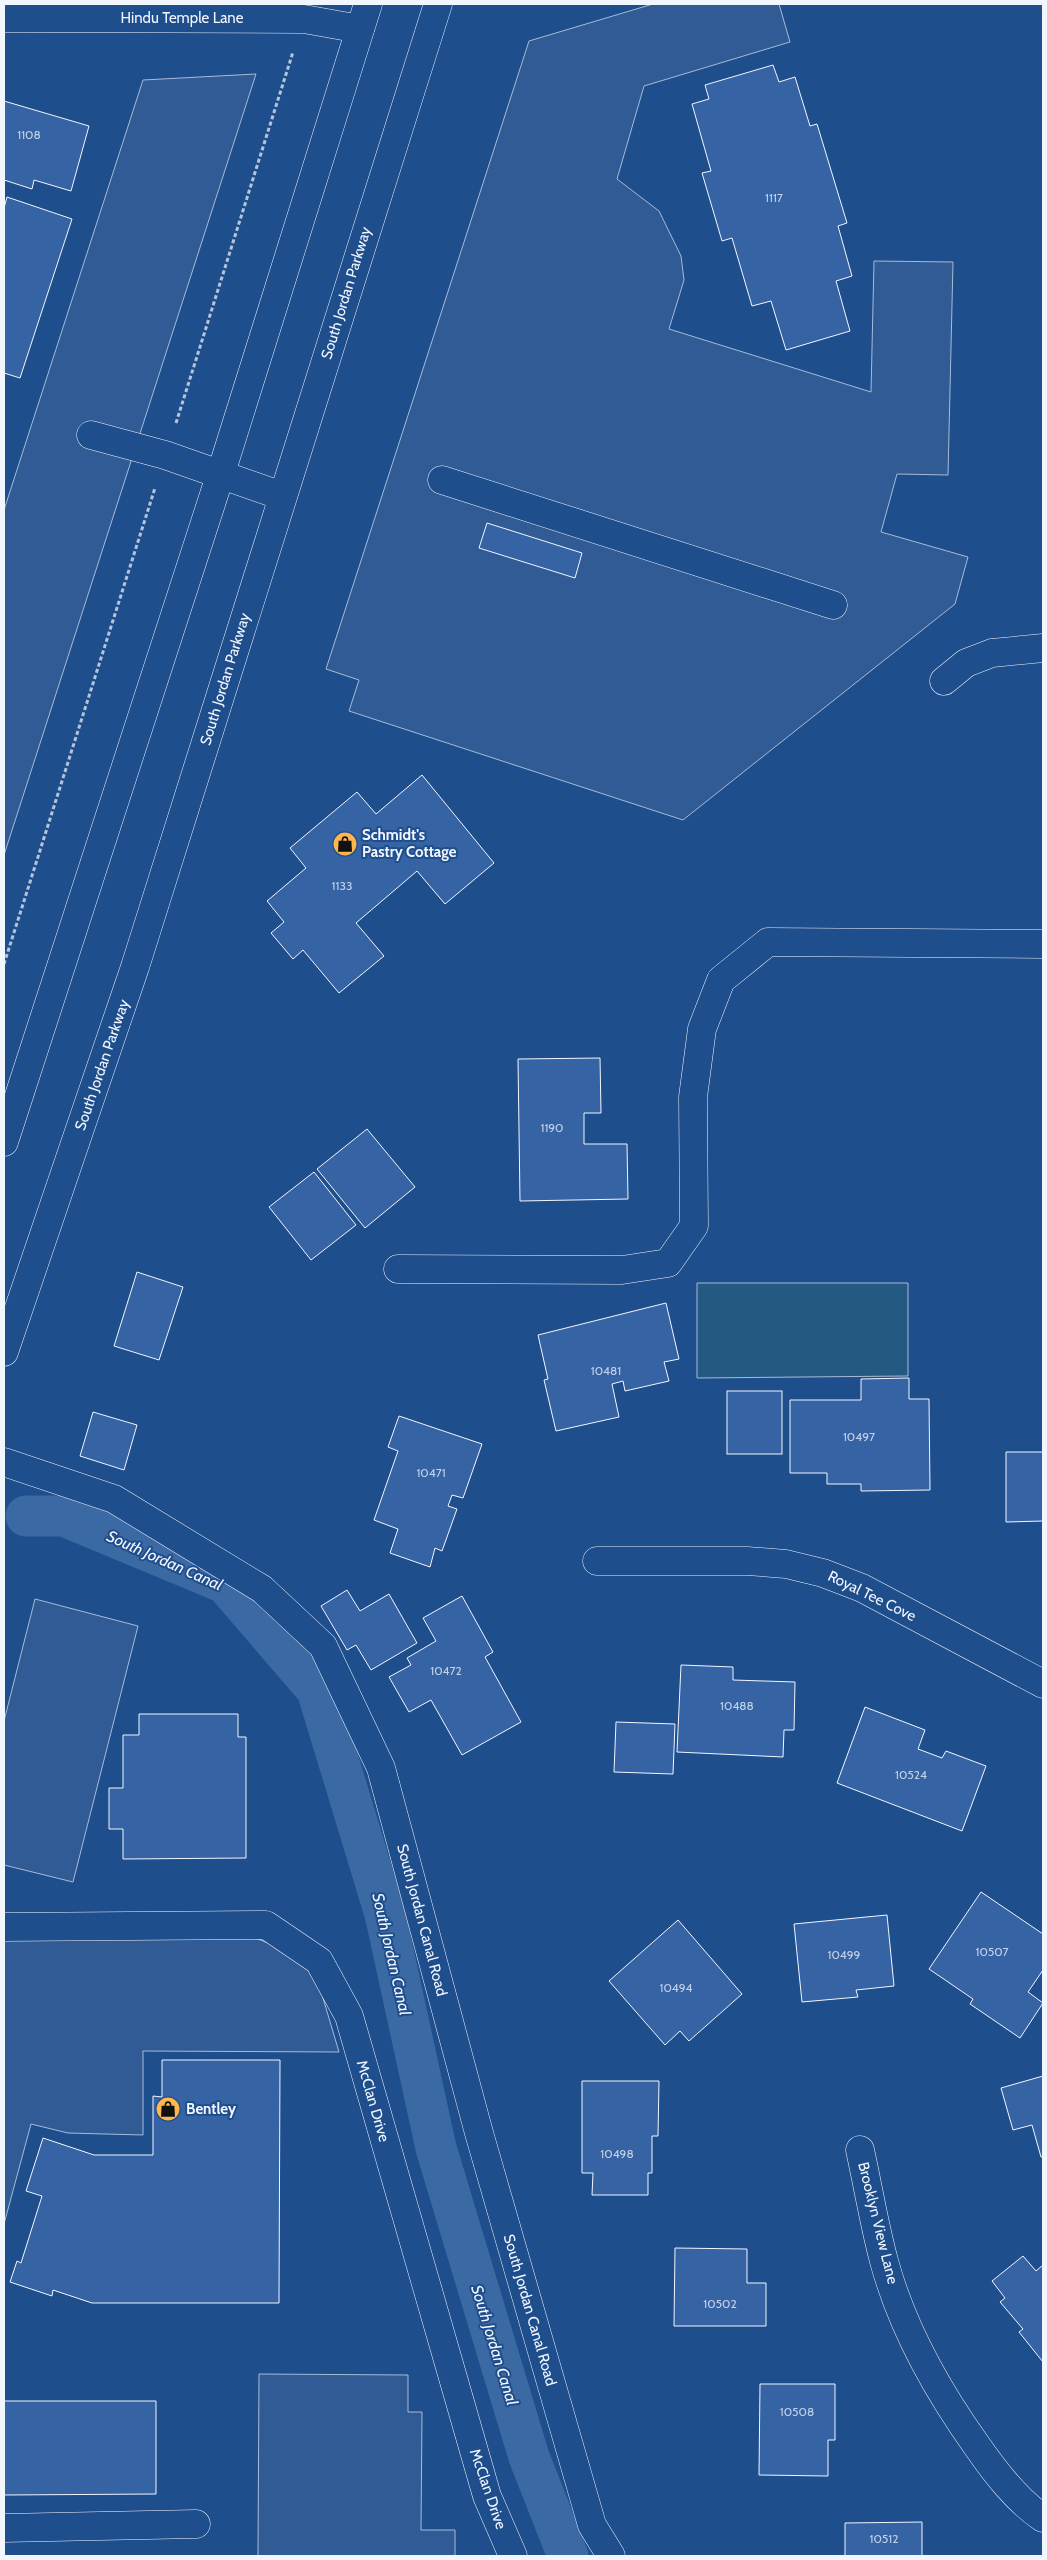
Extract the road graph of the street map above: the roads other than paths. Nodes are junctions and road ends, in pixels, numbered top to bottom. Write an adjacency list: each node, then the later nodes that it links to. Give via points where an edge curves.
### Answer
1 (368, 4): 4 (main road)
2 (438, 4): 8 (main road, South Jordan Parkway)
3 (4, 18): 4 (main road, Hindu Temple Lane, via 304,19)
4 (360, 30): 6 (main road)
5 (91, 436): 6 (main road)
6 (221, 473): 8 (main road); 13 (main road)
7 (442, 480): 9 (main road)
8 (282, 496): 15 (main road, South Jordan Parkway, via 135,968)
9 (833, 605)
10 (1043, 648): 11 (main road, via 992,653 966,663)
11 (944, 682)
12 (1043, 944): 14 (main road, via 768,942 721,980 702,1029 693,1097 694,1226 668,1263 622,1270)
13 (4, 1142)
14 (398, 1269)
15 (4, 1352)
16 (4, 1462): 25 (main road, South Jordan Canal Road, via 114,1499 262,1589 323,1646 381,1768 479,2133 586,2506 592,2526)
17 (597, 1561): 18 (main road, Royal Tee Cove, via 747,1561 786,1564 823,1573 862,1588)
18 (1043, 1684)
19 (4, 1927): 24 (main road, McClan Drive, via 266,1925 319,1961 348,2016 487,2496)
20 (860, 2150): 21 (main road, Brooklyn View Lane, via 884,2262 928,2371 995,2472)
21 (1043, 2518)
22 (196, 2524): 23 (main road)
23 (4, 2528)
24 (513, 2556)
25 (611, 2556)

